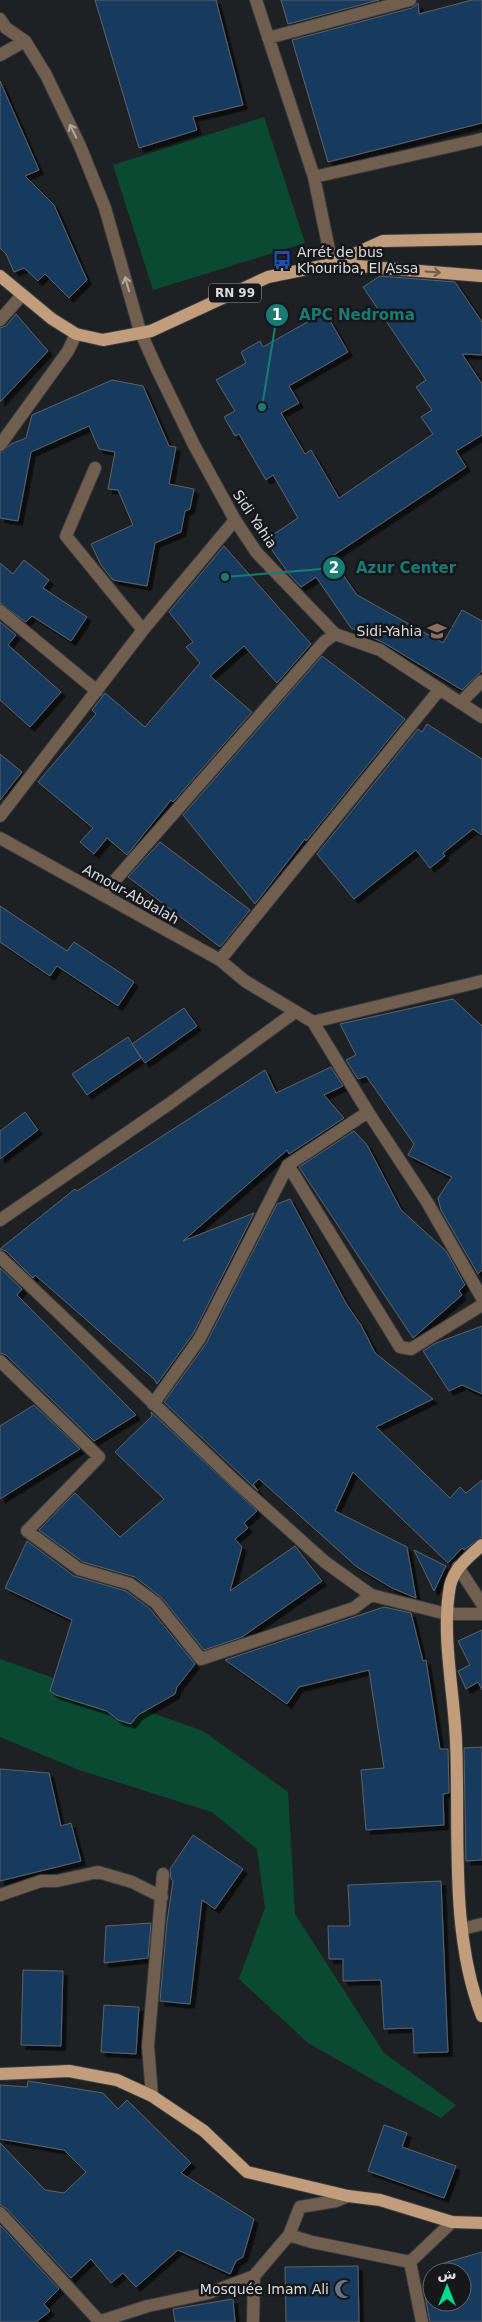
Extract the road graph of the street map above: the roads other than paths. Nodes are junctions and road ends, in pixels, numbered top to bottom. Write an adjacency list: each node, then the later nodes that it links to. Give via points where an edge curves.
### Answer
1 (256, 0): 4 (street)
2 (410, 0): 4 (street)
3 (0, 18): 5 (street, via 6,28)
4 (268, 38): 8 (street)
5 (25, 41): 6 (street); 15 (street, Sidi Yahia, one-way to 5, via 105,208 46,75)
6 (0, 55)
7 (482, 139): 8 (street)
8 (314, 177): 10 (street)
9 (482, 239): 10 (main road, RN 99, via 383,241)
10 (332, 264): 12 (main road, RN 99, one-way to 12); 15 (main road, RN 99, via 268,278 151,330)
11 (0, 276): 13 (main road, RN 99)
12 (482, 276)
13 (22, 295): 14 (street); 16 (main road, RN 99)
14 (0, 320)
15 (140, 331): 16 (main road, RN 99, via 103,340); 19 (street, Sidi Yahia, via 194,445)
16 (76, 334): 17 (street, via 68,351)
17 (0, 445)
18 (95, 468): 21 (street, via 66,536)
19 (235, 520): 21 (street); 22 (street, Sidi Yahia, via 257,552)
20 (0, 611): 25 (street)
21 (143, 630): 25 (street)
22 (335, 634): 24 (street, Sidi Yahia, via 380,650); 30 (street, via 324,642)
23 (482, 682): 26 (street)
24 (440, 690): 26 (street, Sidi Yahia); 31 (street)
25 (97, 691): 28 (street)
26 (460, 703): 27 (street, Sidi Yahia)
27 (482, 717)
28 (0, 816)
29 (0, 838): 30 (street, Amour-Abdalah)
30 (102, 895): 31 (street, Amour-Abdalah)
31 (220, 960): 33 (street, Amour-Abdalah)
32 (482, 981): 34 (street)
33 (295, 1012): 34 (street, Amour-Abdalah); 37 (street, via 169,1104)
34 (313, 1022): 35 (street)
35 (368, 1112): 36 (street); 39 (street)
36 (288, 1165): 40 (street, via 400,1347 411,1349); 42 (street, via 200,1338)
37 (0, 1220)
38 (0, 1257): 42 (street)
39 (482, 1298)
40 (482, 1305)
41 (0, 1361): 45 (street, via 99,1457 27,1531 78,1568 130,1584 156,1603 200,1659 354,1608)
42 (153, 1404): 45 (street, via 325,1562)
43 (482, 1545): 44 (main road)
44 (458, 1567): 46 (street); 47 (main road, via 451,1584)
45 (371, 1596): 47 (street)
46 (482, 1604)
47 (447, 1614): 48 (street); 53 (main road, via 456,1740)
48 (482, 1614)
49 (163, 1874): 51 (street)
50 (0, 1894): 51 (street, via 41,1882 98,1872 132,1882)
51 (162, 1897): 56 (street, via 148,2046)
52 (482, 1924): 53 (street)
53 (462, 1929): 54 (main road, via 469,1973)
54 (482, 2016)
55 (0, 2074): 56 (main road, via 69,2072 117,2080)
56 (152, 2096): 57 (main road, via 204,2131 247,2172)
57 (348, 2196): 59 (main road, via 380,2200); 61 (street, via 300,2207)
58 (0, 2213): 64 (street)
59 (452, 2222): 60 (main road); 62 (street)
60 (482, 2223)
61 (289, 2234): 62 (street, via 312,2242); 63 (street)
62 (410, 2262): 66 (street)
63 (254, 2276): 64 (street, via 209,2293 148,2306); 65 (street)
64 (100, 2322)
65 (253, 2322)
66 (422, 2322)

